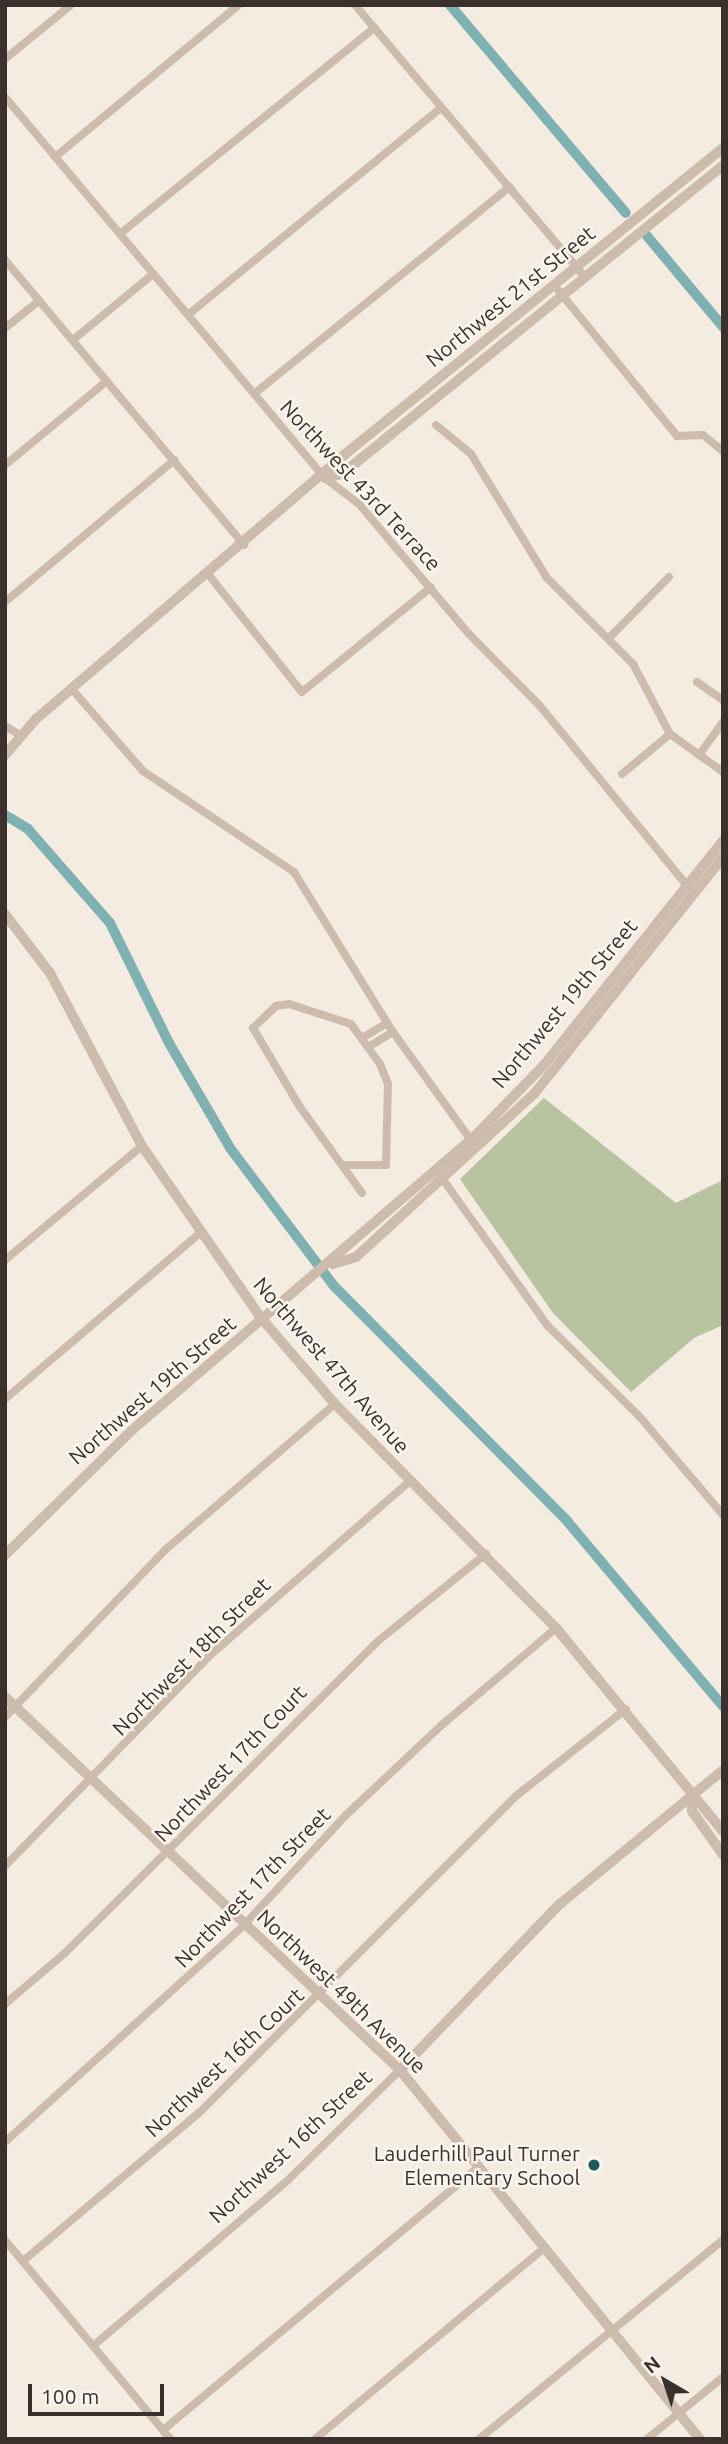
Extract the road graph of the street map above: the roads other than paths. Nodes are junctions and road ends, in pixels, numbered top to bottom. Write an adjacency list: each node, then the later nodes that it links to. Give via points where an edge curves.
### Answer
1 (71, 5): 5 (street)
2 (239, 5): 9 (street)
3 (355, 5): 4 (street)
4 (374, 28): 7 (street); 12 (street)
5 (5, 59)
6 (5, 97): 9 (street, Northwest 43rd Terrace)
7 (442, 108): 11 (street); 20 (street)
8 (723, 148): 14 (street, Northwest 21st Street)
9 (55, 156): 12 (street, Northwest 43rd Terrace)
10 (723, 166): 16 (street, Northwest 21st Street)
11 (510, 187): 14 (street); 24 (street)
12 (121, 233): 15 (street, Northwest 43rd Terrace)
13 (5, 260): 19 (street)
14 (576, 267): 16 (street); 17 (street, Northwest 21st Street)
15 (153, 274): 20 (street, Northwest 43rd Terrace); 22 (street)
16 (585, 277): 18 (street, Northwest 21st Street)
17 (554, 285): 18 (street); 29 (street, Northwest 21st Street, via 333,464)
18 (562, 296): 26 (street, via 677,436 703,435); 29 (street, Northwest 21st Street, via 342,474)
19 (39, 301): 21 (street); 22 (street)
20 (188, 314): 24 (street, Northwest 43rd Terrace)
21 (5, 328)
22 (73, 340): 23 (street)
23 (107, 381): 27 (street); 28 (street)
24 (254, 394): 29 (street, Northwest 43rd Terrace)
25 (436, 425): 35 (street, via 471,454 538,567)
26 (723, 451)
27 (174, 460): 30 (street); 34 (street)
28 (5, 465)
29 (325, 478): 30 (street, Northwest 21st Street); 33 (street, Northwest 43rd Terrace, via 359,504)
30 (244, 545): 31 (street, Northwest 21st Street)
31 (208, 574): 33 (street, via 302,692); 37 (street, Northwest 21st Street)
32 (669, 577): 35 (street)
33 (430, 587): 49 (street, Northwest 43rd Terrace, via 540,706)
34 (5, 602)
35 (608, 639): 41 (street, via 633,664)
36 (697, 682): 38 (street)
37 (71, 688): 42 (street, Northwest 21st Street); 51 (street, via 143,771 294,872)
38 (723, 700)
39 (723, 722): 44 (street)
40 (5, 726): 42 (street)
41 (670, 734): 44 (street); 46 (street)
42 (20, 735): 43 (street, Northwest 21st Street)
43 (5, 755)
44 (699, 755): 45 (street)
45 (723, 772)
46 (622, 774)
47 (723, 841): 49 (street, Northwest 19th Street)
48 (723, 857): 49 (street, Northwest 19th Street)
49 (690, 890): 55 (street, Northwest 19th Street); 56 (street, Northwest 19th Street)
50 (5, 914): 58 (street, Northwest 47th Avenue, via 50,972)
51 (387, 1023): 52 (street); 53 (street)
52 (393, 1032): 54 (street); 57 (street)
53 (362, 1038): 54 (street); 59 (street, via 351,1024 289,1004 276,1006 253,1028)
54 (368, 1047): 59 (street, via 388,1084 386,1165)
55 (544, 1065): 56 (street); 57 (street, Northwest 19th Street)
56 (553, 1072): 57 (street, Northwest 19th Street)
57 (474, 1144): 60 (street, Northwest 19th Street); 61 (street, Northwest 19th Street)
58 (142, 1146): 63 (street, Northwest 47th Avenue); 64 (street)
59 (343, 1165): 62 (street)
60 (437, 1172): 61 (street); 65 (street, Northwest 19th Street, via 354,1238)
61 (444, 1181): 65 (street, Northwest 19th Street, via 356,1256); 70 (street, via 548,1326 640,1417)
62 (362, 1192)
63 (199, 1234): 66 (street, Northwest 47th Avenue); 67 (street)
64 (5, 1260)
65 (332, 1264): 66 (street, Northwest 19th Street)
66 (262, 1319): 68 (street, Northwest 47th Avenue); 72 (street, Northwest 19th Street, via 131,1431)
67 (5, 1399)
68 (335, 1404): 69 (street, Northwest 47th Avenue); 75 (street, via 165,1550)
69 (410, 1481): 71 (street, Northwest 47th Avenue); 79 (street, Northwest 18th Street, via 207,1658)
70 (723, 1515)
71 (485, 1553): 73 (street, Northwest 47th Avenue); 82 (street, Northwest 17th Court, via 293,1720)
72 (5, 1555)
73 (556, 1628): 76 (street, Northwest 47th Avenue); 85 (street, Northwest 17th Street, via 355,1806)
74 (5, 1697): 75 (street, Northwest 49th Avenue)
75 (15, 1707): 77 (street); 79 (street, Northwest 49th Avenue)
76 (626, 1709): 80 (street, Northwest 47th Avenue); 86 (street, Northwest 16th Court, via 516,1796 412,1894)
77 (5, 1717)
78 (723, 1770): 80 (street, Northwest 16th Street)
79 (93, 1780): 82 (street, Northwest 49th Avenue); 84 (street, Northwest 18th Street)
80 (692, 1795): 81 (street, Northwest 47th Avenue); 83 (street, Northwest 47th Avenue, via 692,1811); 88 (street, Northwest 16th Street, via 541,1922)
81 (723, 1831)
82 (169, 1852): 85 (street, Northwest 49th Avenue); 87 (street, Northwest 17th Court)
83 (723, 1855)
84 (5, 1866)
85 (246, 1924): 86 (street, Northwest 49th Avenue); 89 (street, Northwest 17th Street)
86 (321, 1996): 88 (street, Northwest 49th Avenue); 94 (street, Northwest 16th Court, via 199,2113)
87 (5, 2004)
88 (400, 2070): 90 (street, Northwest 49th Avenue); 96 (street, Northwest 16th Street, via 288,2180)
89 (5, 2141)
90 (478, 2168): 93 (street, Northwest 49th Avenue); 99 (street)
91 (5, 2240): 94 (street)
92 (723, 2240): 95 (street)
93 (544, 2248): 95 (street, Northwest 49th Avenue); 101 (street)
94 (23, 2261): 96 (street)
95 (612, 2330): 98 (street, Northwest 49th Avenue); 102 (street)
96 (93, 2346): 99 (street)
97 (723, 2377): 98 (street)
98 (679, 2413): 103 (street); 104 (street, Northwest 49th Avenue)
99 (163, 2430): 100 (street)
100 (170, 2439)
101 (315, 2439)
102 (479, 2439)
103 (648, 2439)
104 (700, 2439)

